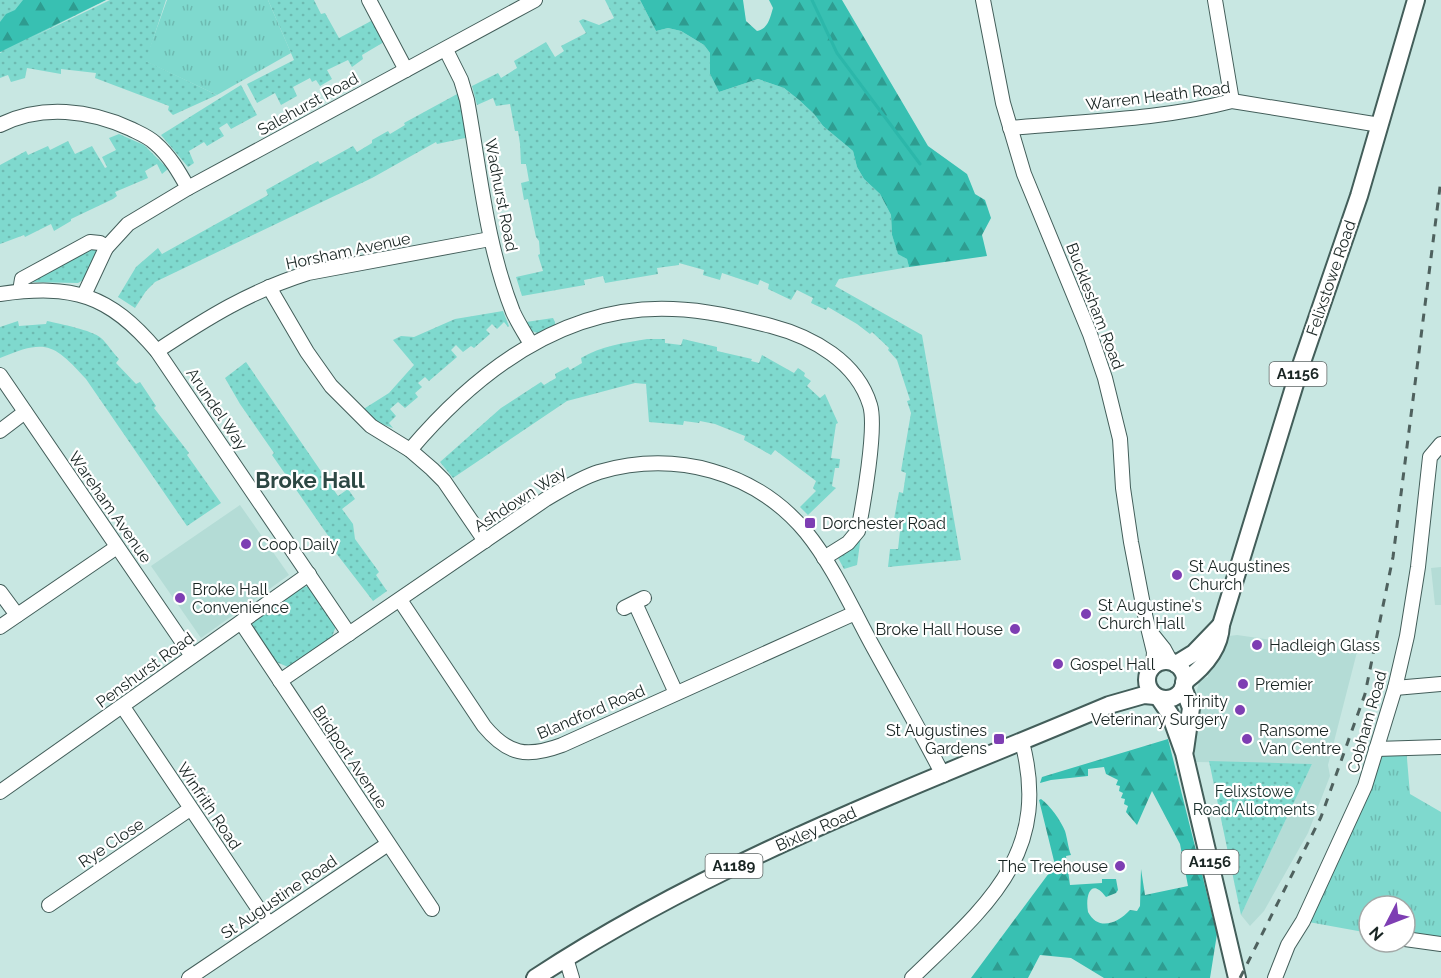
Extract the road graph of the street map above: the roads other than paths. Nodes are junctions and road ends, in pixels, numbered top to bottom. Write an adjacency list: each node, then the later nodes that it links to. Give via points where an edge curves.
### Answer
1 (369, 0): 7 (street)
2 (983, 0): 11 (street, Bucklesham Road)
3 (1215, 0): 8 (street)
4 (1416, 0): 10 (main road, Felixstowe Road / A1156)
5 (539, 3): 6 (street, Salehurst Road)
6 (446, 50): 7 (street, Salehurst Road); 13 (street, Wadhurst Road, via 466,100)
7 (406, 70): 12 (street, Salehurst Road)
8 (1232, 101): 10 (street, Warren Heath Road); 11 (street, Warren Heath Road, via 1134,117)
9 (0, 125): 12 (street, via 47,112 71,111 115,122 154,141)
10 (1380, 125): 36 (main road, Felixstowe Road / A1156)
11 (1010, 128): 38 (street, Bucklesham Road, via 1024,174 1105,378 1119,439 1131,542)
12 (188, 188): 14 (street, Salehurst Road, via 128,224)
13 (490, 239): 15 (street, Horsham Avenue, via 308,273); 19 (street, Wadhurst Road, via 514,314)
14 (106, 248): 16 (street, via 90,242 22,279); 18 (street, Salehurst Road)
15 (269, 287): 20 (street, Horsham Avenue, via 212,315); 25 (street, via 306,352 331,386 371,426)
16 (20, 291): 17 (street, Arundel Way); 18 (street, Arundel Way)
17 (0, 294)
18 (84, 295): 20 (street, Arundel Way, via 120,312)
19 (531, 344): 25 (street, via 452,404); 28 (street, via 587,319 671,309 741,318 791,331 825,349 862,384 873,426 858,531 848,543)
20 (157, 351): 29 (street, Arundel Way)
21 (0, 375): 22 (street, Wareham Avenue)
22 (25, 412): 23 (street); 27 (street, Wareham Avenue)
23 (0, 431)
24 (1441, 444): 46 (street, Cobham Road, via 1430,457 1418,567)
25 (410, 450): 26 (street, via 444,481)
26 (485, 541): 28 (street, Ashdown Way, via 571,484 627,465 664,462 715,470 759,491 792,517); 31 (street, Ashdown Way)
27 (117, 547): 34 (street); 40 (street, Wareham Avenue)
28 (824, 558): 33 (street, Ashdown Way)
29 (309, 574): 35 (street, Penshurst Road); 39 (street, Arundel Way)
30 (0, 592): 34 (street)
31 (400, 600): 39 (street, Ashdown Way); 47 (street, Blandford Road, via 484,726 510,749 542,752)
32 (634, 603): 47 (street)
33 (855, 613): 47 (street, Blandford Road); 55 (street, Ashdown Way)
34 (17, 615): 37 (street)
35 (240, 622): 40 (street, Penshurst Road); 43 (street, Bridport Avenue)
36 (1221, 625): 41 (main road, Felixstowe Road / A1156, via 1194,653); 45 (main road, Felixstowe Road / A1156, via 1221,636 1212,653)
37 (0, 627)
38 (1149, 630): 41 (street, Bucklesham Road); 42 (street, Bucklesham Road, via 1154,652)
39 (349, 634): 43 (street, Ashdown Way)
40 (192, 656): 50 (street, Penshurst Road)
41 (1173, 663): 42 (main road, via 1159,662); 45 (main road, via 1183,672)
42 (1150, 670): 48 (main road, via 1148,687); 49 (main road, Bixley Road / A1189)
43 (280, 681): 58 (street, Bridport Avenue)
44 (1441, 684): 46 (street)
45 (1184, 685): 48 (main road, via 1176,696); 54 (main road, A1156, via 1191,708)
46 (1395, 688): 53 (street, Cobham Road)
47 (676, 693)
48 (1157, 697): 49 (main road, Bixley Road / A1189, via 1144,695); 54 (main road, A1156, via 1170,714)
49 (1108, 705): 51 (main road, Bixley Road / A1189)
50 (123, 707): 56 (street, Penshurst Road); 57 (street, Winfrith Road)
51 (1022, 742): 55 (main road, Bixley Road / A1189); 68 (street, via 1029,808 1012,866 993,897)
52 (1441, 747): 53 (street)
53 (1376, 749): 70 (street, Cobham Road, via 1365,786)
54 (1184, 753): 69 (main road, A1156)
55 (943, 775): 64 (main road, Bixley Road / A1189, via 740,863)
56 (0, 792)
57 (190, 809): 59 (street, Rye Close); 61 (street, Winfrith Road)
58 (388, 844): 60 (street, Bridport Avenue); 61 (street, St Augustine Road)
59 (49, 905)
60 (432, 910)
61 (268, 923): 65 (street, St Augustine Road)
62 (1417, 941): 63 (street)
63 (1441, 944)
64 (566, 958): 66 (main road, Bixley Road / A1189); 67 (street)
65 (189, 978)
66 (536, 978)
67 (572, 978)
68 (912, 978)
69 (1237, 978)
70 (1275, 978)

